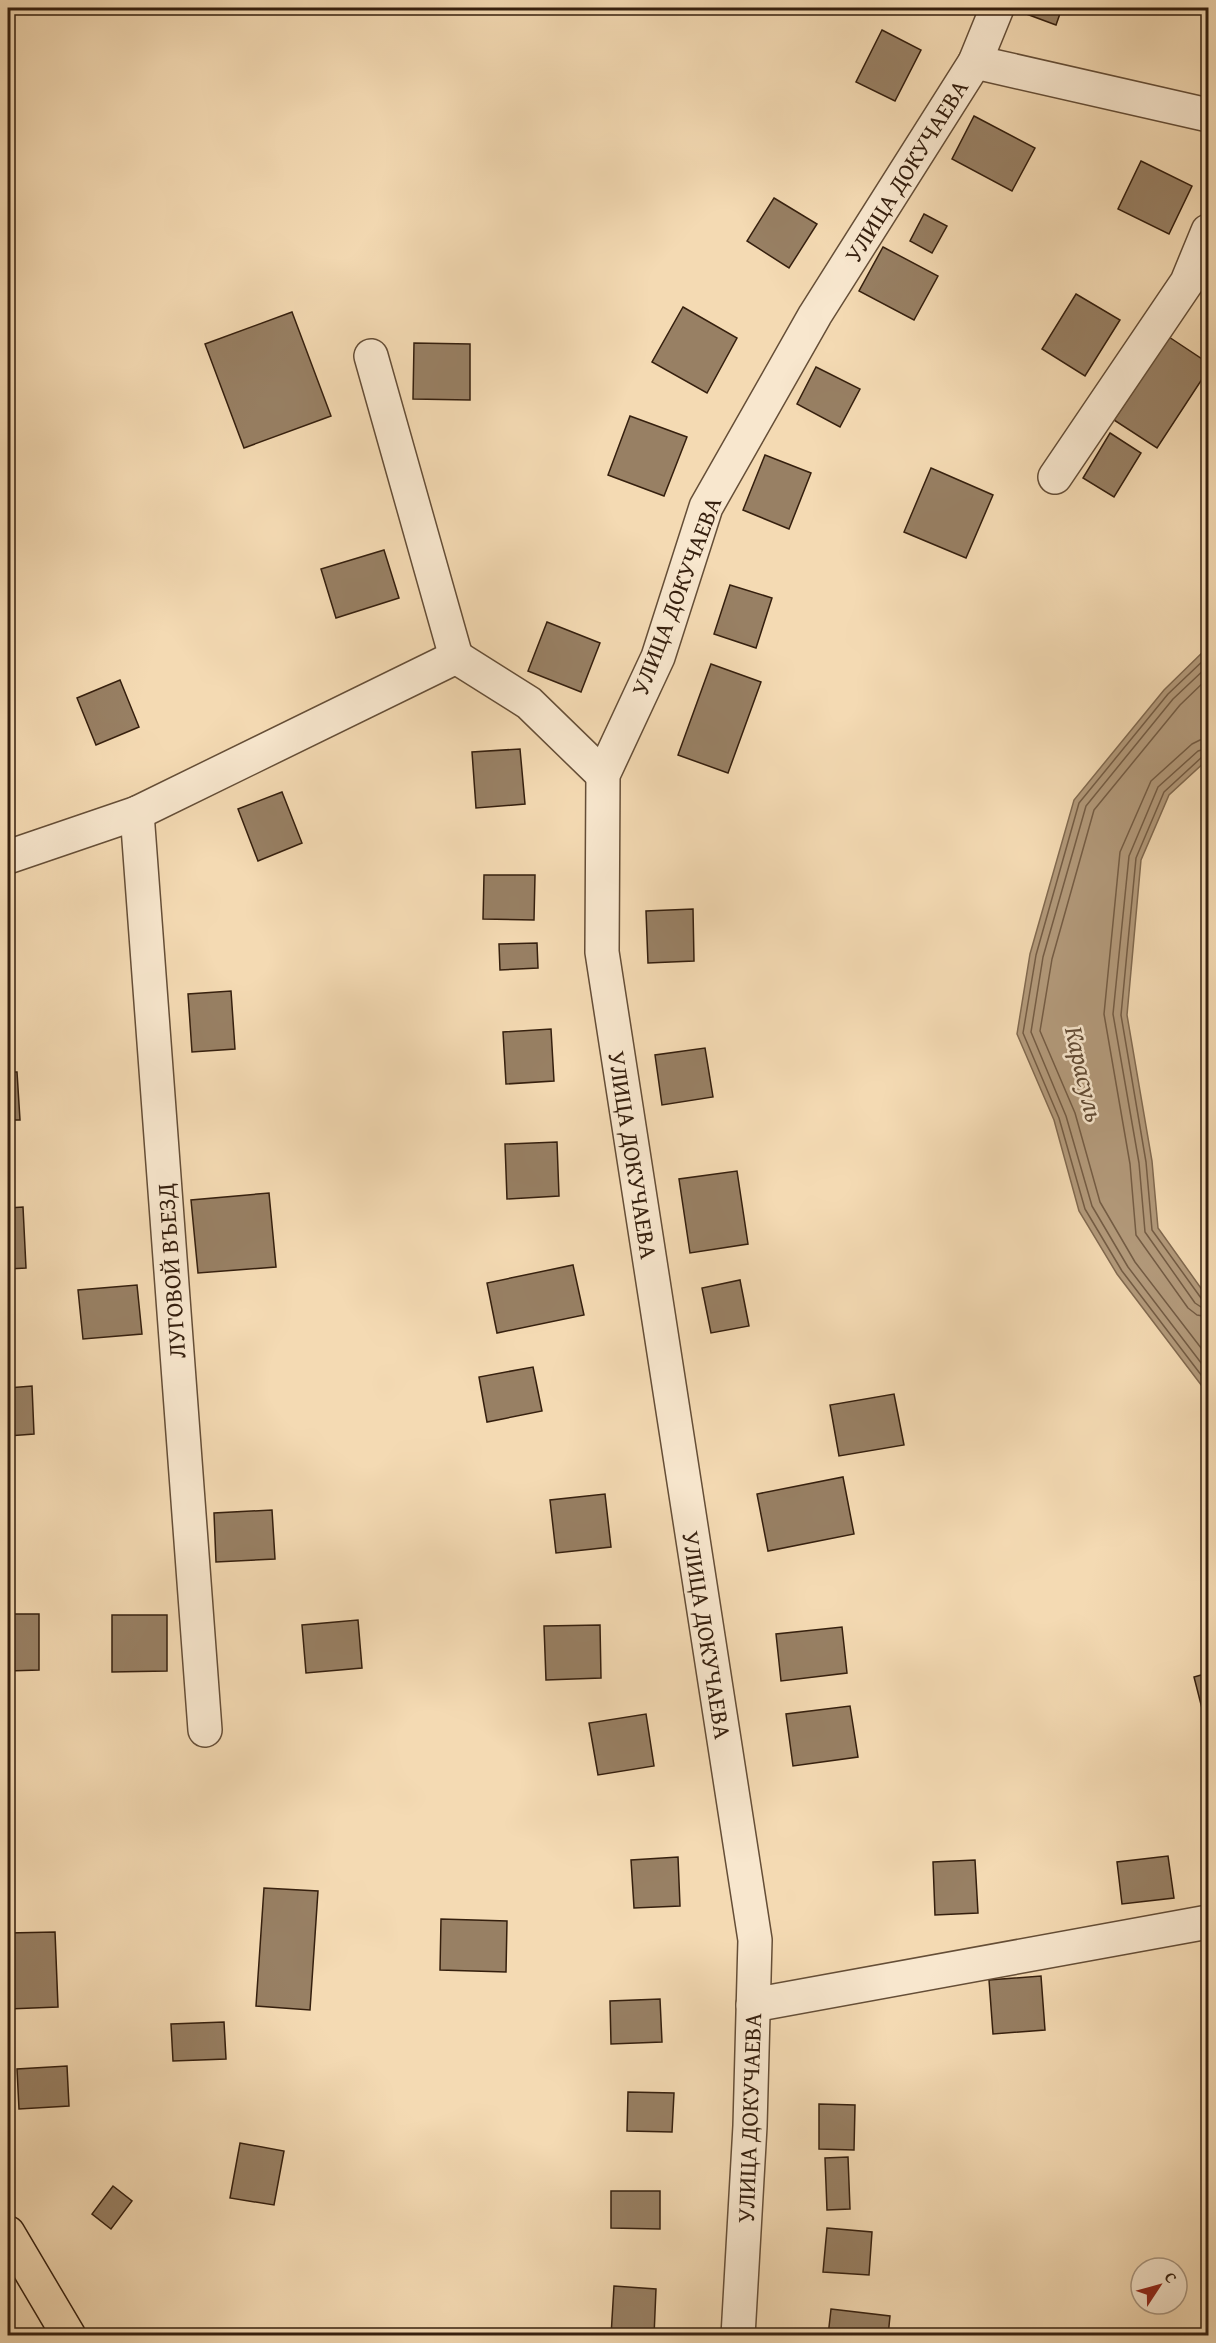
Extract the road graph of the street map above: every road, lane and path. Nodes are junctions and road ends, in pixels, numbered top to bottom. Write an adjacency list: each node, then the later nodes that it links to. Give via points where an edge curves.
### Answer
1 (997, 8): 2 (street, УЛИЦА ДОКУЧАЕВА)
2 (975, 62): 3 (street, УЛИЦА ДОКУЧАЕВА); 8 (street, УЛИЦА ДОКУЧАЕВА, via 815,315 706,507 657,657)
3 (1209, 115)
4 (1209, 231): 6 (street, via 1187,282)
5 (371, 356): 7 (street)
6 (1055, 477)
7 (456, 657): 8 (street, via 529,703); 9 (street)
8 (603, 775): 13 (street, УЛИЦА ДОКУЧАЕВА, via 602,952 755,1940)
9 (137, 813): 10 (street); 11 (street, ЛУГОВОЙ ВЪЕЗД)
10 (8, 857)
11 (205, 1730)
12 (1209, 1922): 13 (street)
13 (753, 2005): 16 (street, УЛИЦА ДОКУЧАЕВА)
14 (8, 2233): 15 (main road)
15 (69, 2336)
16 (738, 2336)

